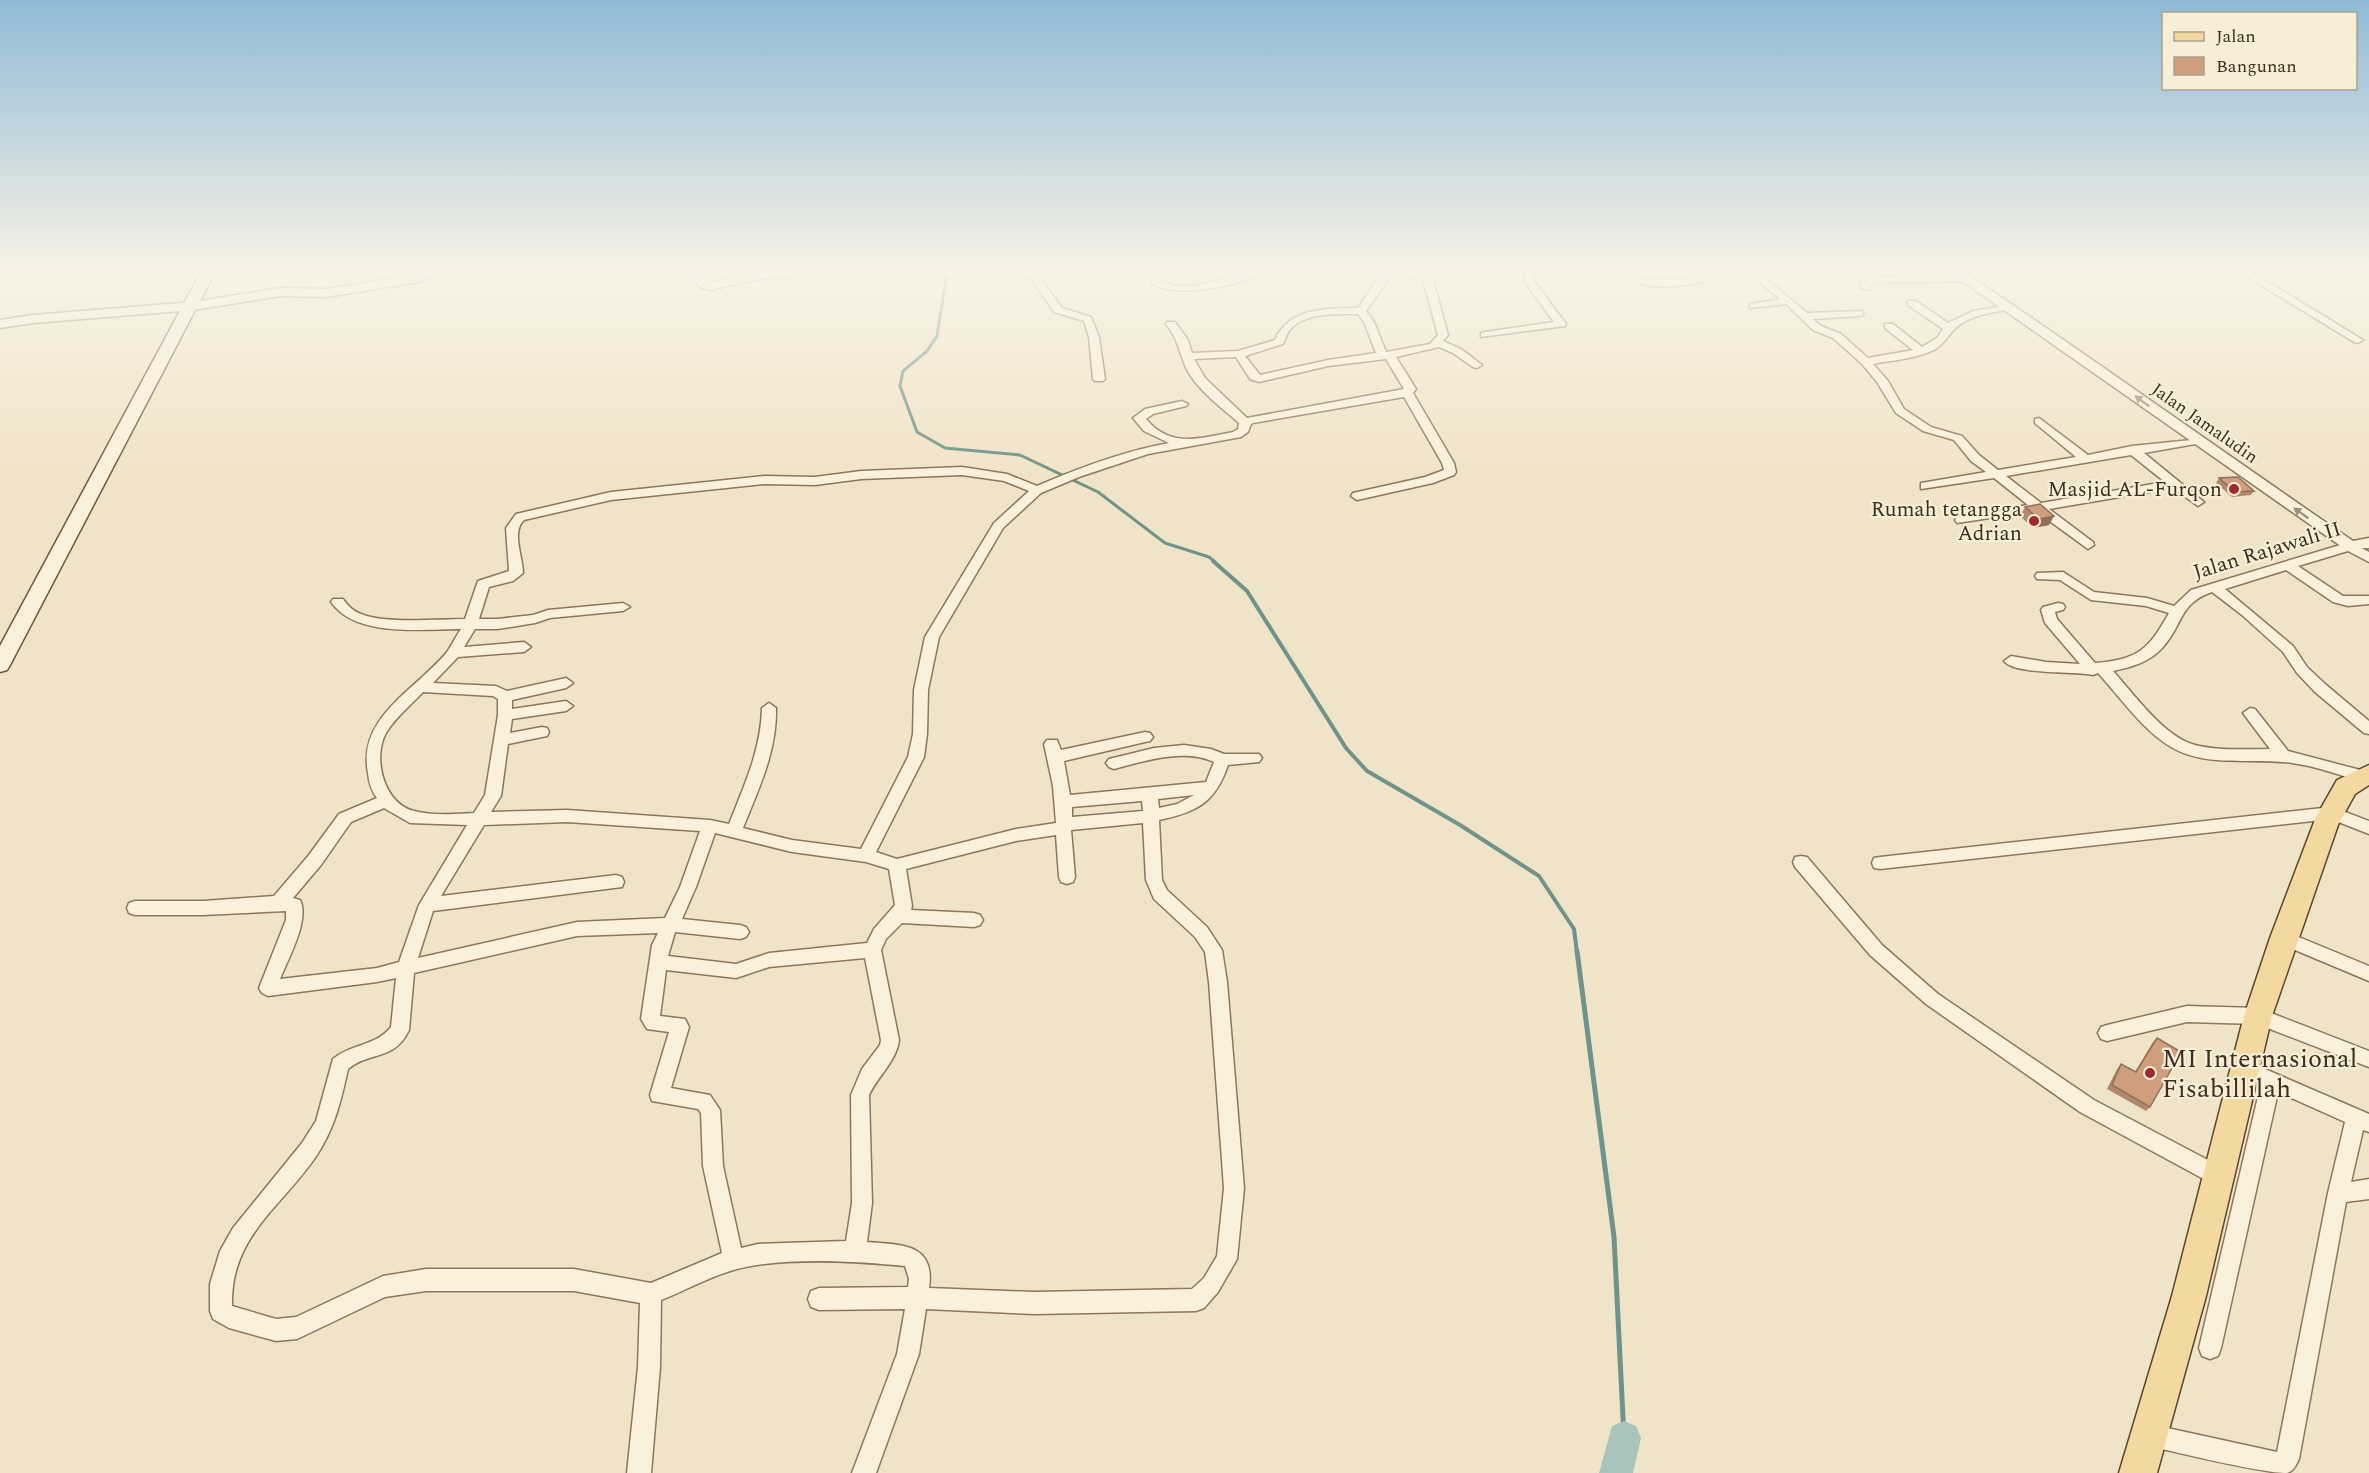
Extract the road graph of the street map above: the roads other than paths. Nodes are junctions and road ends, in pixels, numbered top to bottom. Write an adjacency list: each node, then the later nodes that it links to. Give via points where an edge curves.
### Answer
1 (174, 337): 53 (main road)
2 (1093, 337): 20 (street)
3 (1181, 337): 17 (street)
4 (1280, 337): 15 (street, via 1279,342)
5 (1377, 337): 16 (street)
6 (1442, 337): 13 (street)
7 (1838, 337): 18 (street)
8 (1903, 337): 14 (street)
9 (1945, 337): 14 (street)
10 (2052, 337): 25 (street, Jalan Jamaludin, one-way to 10)
11 (2354, 337): 12 (street)
12 (2358, 339)
13 (1438, 343): 16 (street); 19 (street)
14 (1920, 350): 18 (street)
15 (1239, 354): 16 (street, via 1259,379); 17 (street)
16 (1386, 355): 21 (street, via 1407,382)
17 (1188, 356): 24 (street, via 1189,364 1212,394)
18 (1866, 362): 29 (street, via 1900,411 1927,429 1958,438 1974,458)
19 (1477, 365)
20 (1099, 379)
21 (1407, 393): 24 (street); 33 (street, via 1449,463 1450,472)
22 (1182, 404): 26 (street, via 1149,411 1139,418 1148,429)
23 (2039, 421): 28 (street)
24 (1245, 422): 26 (street, via 1244,430 1237,435)
25 (2197, 441): 27 (street); 39 (street, Jalan Jamaludin, one-way to 25)
26 (1180, 444): 32 (street, via 1126,456)
27 (2132, 450): 28 (street); 30 (street)
28 (2085, 459): 29 (street)
29 (1997, 475): 31 (street); 35 (street)
30 (2175, 484): 34 (street); 35 (street)
31 (1925, 486)
32 (1036, 490): 49 (street, via 994,475 962,471 700,486 559,506 520,517 513,524 516,573 483,584); 81 (street, via 992,534 935,630 921,690 916,757)
33 (1357, 496)
34 (2198, 502)
35 (2039, 506): 36 (street); 38 (street)
36 (1961, 520)
37 (2369, 543): 39 (street, Jalan Rajawali II)
38 (2088, 545)
39 (2350, 546): 40 (street); 41 (street, Jalan Rajawali II)
40 (2369, 558)
41 (2287, 565): 43 (street, Jalan Rajawali II); 44 (street, via 2338,599)
42 (2042, 576): 48 (street, via 2063,576 2091,596 2146,602)
43 (2214, 587): 48 (street, Jalan Rajawali II, via 2184,599); 61 (street, via 2288,649 2320,688)
44 (2369, 600)
45 (338, 602): 49 (street, via 346,612 366,621)
46 (623, 607): 49 (street)
47 (2058, 607): 54 (street, via 2048,610 2050,620)
48 (2177, 611): 54 (street, Jalan Rajawali II, via 2150,652)
49 (470, 625): 51 (street)
50 (524, 647): 51 (street)
51 (454, 653): 56 (street)
52 (2011, 661): 54 (street, Jalan Rajawali II, via 2062,670)
53 (0, 665)
54 (2098, 669): 65 (street, via 2181,746 2223,754)
55 (566, 683): 57 (street)
56 (420, 687): 57 (street, via 496,691); 72 (street, via 377,735 374,773)
57 (505, 706): 58 (street); 64 (street)
58 (566, 706)
59 (769, 708): 80 (street, via 767,746)
60 (2250, 713): 65 (street)
61 (2369, 729)
62 (542, 732): 64 (street)
63 (1145, 736): 73 (street, via 1054,751)
64 (501, 740): 76 (street, via 493,796)
65 (2283, 756): 69 (street)
66 (1254, 758): 67 (street)
67 (1222, 760): 68 (street, via 1199,751 1145,754); 70 (street)
68 (1114, 763)
69 (2366, 775): 74 (main road, via 2346,788)
70 (1211, 787): 71 (street); 75 (street, via 1192,806)
71 (1150, 794): 73 (street); 75 (street)
72 (387, 801): 76 (street, via 410,818); 87 (street, via 345,818)
73 (1062, 802): 78 (street)
74 (2332, 813): 79 (street); 83 (street); 94 (main road)
75 (1150, 816): 78 (street); 111 (street, via 1154,880 1161,894 1201,932 1213,950 1234,1188 1227,1259 1196,1300 1034,1303)
76 (481, 819): 77 (street, via 567,816); 88 (street)
77 (710, 826): 80 (street); 92 (street)
78 (1064, 826): 84 (street); 85 (street)
79 (2369, 828)
80 (734, 831): 81 (street, via 792,846)
81 (866, 856): 84 (street)
82 (1801, 862): 105 (street, via 1876,950 1932,999 2087,1106)
83 (1880, 863)
84 (897, 865): 90 (street, via 904,900)
85 (1067, 877)
86 (616, 882): 88 (street)
87 (279, 903): 89 (street); 97 (street, via 294,905 296,920 268,988)
88 (427, 906): 97 (street)
89 (135, 908)
90 (897, 916): 91 (street); 95 (street, via 880,934)
91 (974, 920)
92 (672, 925): 93 (street); 96 (street); 97 (street, via 577,930)
93 (740, 932)
94 (2284, 938): 98 (street); 99 (main road)
95 (872, 950): 96 (street, via 769,960 736,971); 108 (street, via 890,1040 860,1095 862,1203)
96 (659, 962): 109 (street, via 650,1021 680,1028 658,1093 661,1097 703,1101 710,1110 713,1166)
97 (406, 968): 110 (street, via 400,1030 384,1047 340,1065 322,1129 260,1208 225,1264 219,1282 221,1311 229,1317 276,1330 297,1328 383,1287 426,1280 574,1280)
98 (2369, 974)
99 (2258, 1016): 100 (street, via 2187,1014); 101 (street); 102 (main road)
100 (2107, 1033)
101 (2369, 1059)
102 (2244, 1068): 103 (street); 105 (main road)
103 (2271, 1080): 104 (street); 113 (street)
104 (2362, 1120): 107 (street)
105 (2218, 1176): 114 (main road)
106 (2369, 1189): 107 (street)
107 (2338, 1193): 114 (street, via 2287,1459 2282,1464 2272,1464)
108 (855, 1251): 109 (street, via 781,1252); 111 (street, via 909,1256 916,1262 920,1279)
109 (734, 1260): 110 (street)
110 (651, 1294): 115 (street)
111 (918, 1298): 112 (street); 116 (street, via 908,1354)
112 (819, 1299)
113 (2210, 1348)
114 (2149, 1435): 117 (main road)
115 (639, 1473)
116 (864, 1473)
117 (2138, 1473)

